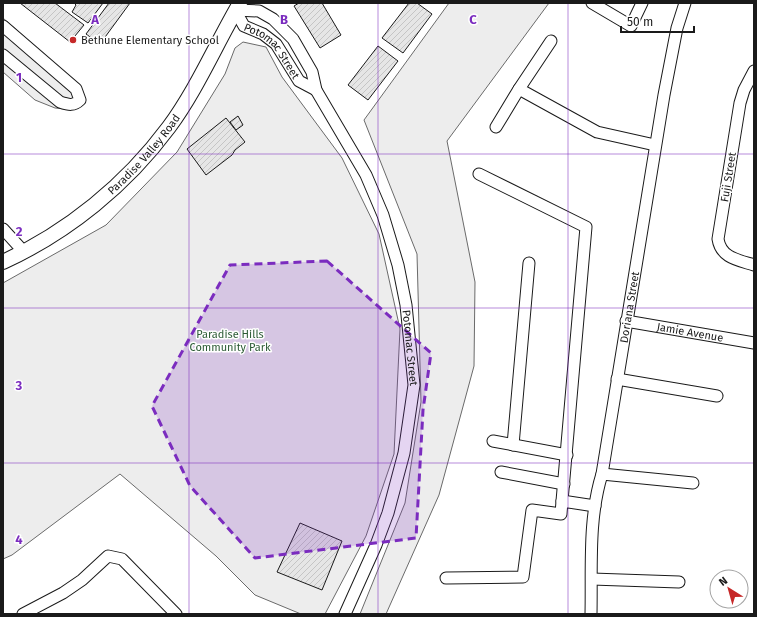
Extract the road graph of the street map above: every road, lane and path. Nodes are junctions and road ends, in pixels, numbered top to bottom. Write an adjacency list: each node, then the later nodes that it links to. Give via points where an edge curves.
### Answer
1 (592, 3): 2 (street, via 631,26)
2 (642, 3)
3 (685, 3): 12 (street, Doriana Street, via 677,28)
4 (237, 7): 10 (street, Potomac Street, via 244,26 263,34 276,44 298,81); 10 (street, Potomac Street, via 259,10 273,19 293,39 312,72); 15 (main road, Paradise Valley Road, via 189,96 169,127 148,152 122,181 94,205 61,230)
5 (3, 26): 7 (street, via 76,89 80,100 70,105 60,102)
6 (551, 41): 9 (street)
7 (3, 55)
8 (754, 71): 18 (street, Fuji Street, via 740,103 718,238 722,250 730,258)
9 (519, 89): 11 (street); 12 (street, via 597,132)
10 (316, 90): 37 (street, Potomac Street, via 366,174 383,215 398,265 406,305 414,385 404,453 388,513)
11 (496, 127)
12 (655, 145): 19 (street, Doriana Street)
13 (479, 174): 25 (street, via 586,227)
14 (3, 229): 15 (street)
15 (24, 252): 16 (main road, Paradise Valley Road)
16 (3, 262)
17 (529, 263): 24 (street)
18 (754, 264)
19 (626, 321): 20 (street, Jamie Avenue); 21 (street, Doriana Street)
20 (754, 343)
21 (617, 379): 22 (street); 27 (street, Doriana Street)
22 (717, 396)
23 (493, 441): 24 (street)
24 (513, 445): 25 (street)
25 (567, 455): 28 (street)
26 (501, 472): 28 (street)
27 (602, 474): 29 (street); 31 (street, Doriana Street, via 596,492)
28 (564, 484): 30 (street)
29 (693, 484)
30 (562, 501): 31 (street); 32 (street, via 561,514 532,510 523,576)
31 (595, 506): 33 (street, Doriana Street)
32 (446, 578)
33 (592, 579): 34 (street); 38 (street, Doriana Street)
34 (679, 582)
35 (23, 614): 36 (street, via 64,593 108,556 122,559)
36 (176, 614)
37 (345, 614)
38 (591, 614)

